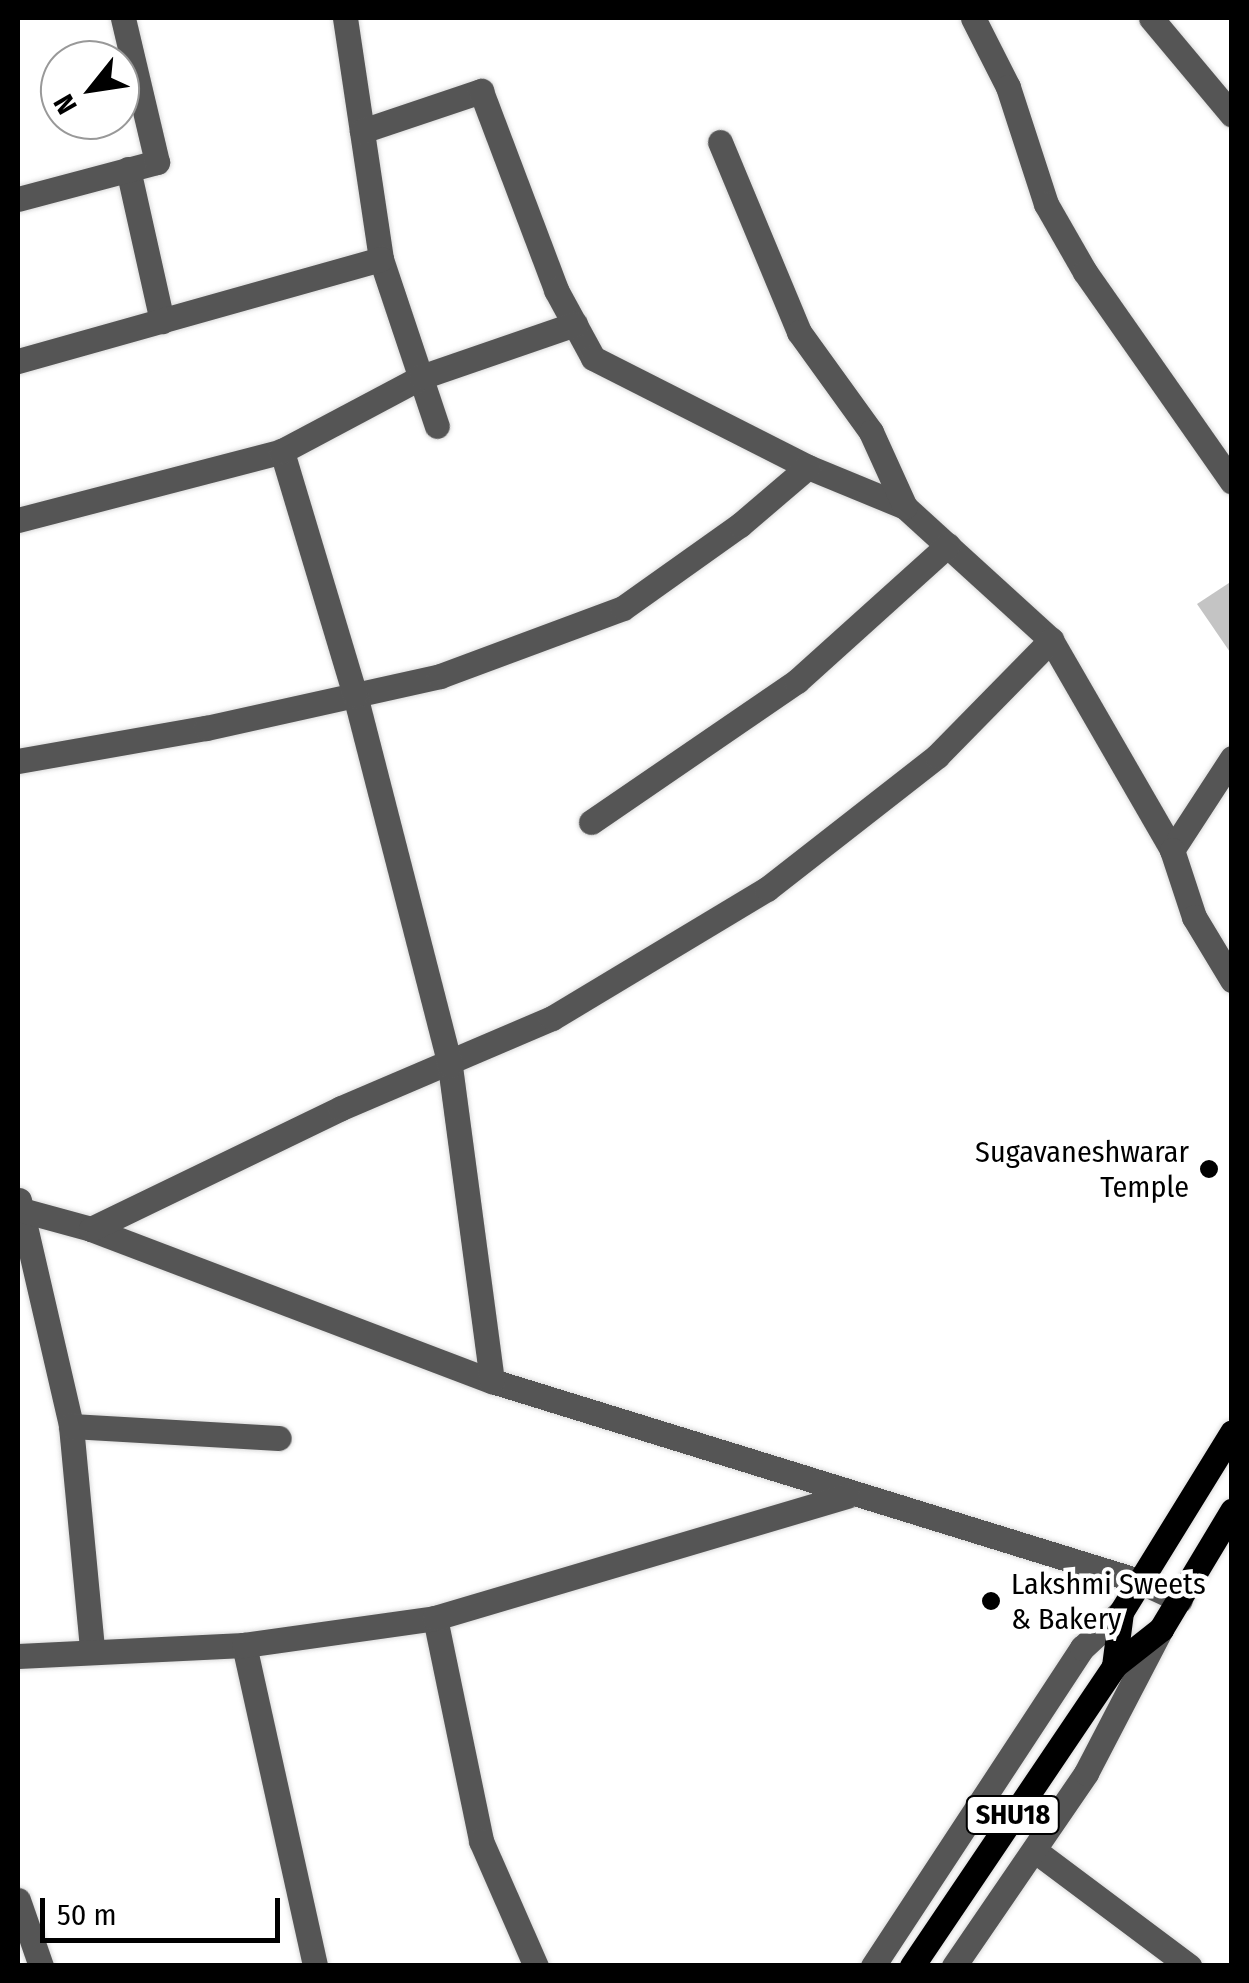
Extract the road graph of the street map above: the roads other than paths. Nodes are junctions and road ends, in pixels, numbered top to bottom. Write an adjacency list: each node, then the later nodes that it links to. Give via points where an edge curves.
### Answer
1 (122, 18): 8 (street, via 156,162)
2 (345, 18): 6 (street)
3 (974, 18): 18 (street, via 1008,86 1046,204 1085,272)
4 (1152, 18): 5 (street)
5 (1232, 115)
6 (362, 131): 10 (street); 12 (street, via 481,90)
7 (720, 142): 19 (street, via 799,332 871,432)
8 (128, 169): 9 (street); 11 (street)
9 (18, 199)
10 (381, 259): 11 (street); 14 (street)
11 (162, 321): 13 (street)
12 (574, 324): 14 (street); 17 (street, via 593,358)
13 (18, 361)
14 (421, 377): 15 (street); 16 (street)
15 (437, 426)
16 (282, 451): 20 (street); 23 (street)
17 (808, 467): 19 (street); 23 (street, via 623,608 440,676)
18 (1232, 482)
19 (905, 507): 21 (street)
20 (18, 520)
21 (948, 545): 22 (street); 26 (street, via 797,681)
22 (1051, 640): 27 (street); 29 (street, via 938,756 768,888 552,1018)
23 (355, 695): 25 (street); 29 (street)
24 (1232, 758): 27 (street)
25 (18, 761)
26 (591, 822)
27 (1172, 850): 28 (street, via 1194,916)
28 (1232, 980)
29 (450, 1065): 31 (street, via 341,1108); 32 (street)
30 (18, 1204): 31 (street); 33 (street)
31 (90, 1230): 32 (street)
32 (492, 1381): 36 (street)
33 (71, 1426): 34 (street); 44 (street)
34 (279, 1438)
35 (1227, 1446): 38 (main road)
36 (848, 1496): 38 (street); 41 (street)
37 (1232, 1511): 39 (main road)
38 (1138, 1581): 39 (street); 40 (main road)
39 (1180, 1600): 42 (main road)
40 (1121, 1612): 46 (main road); 52 (street, via 1082,1648)
41 (435, 1618): 43 (street); 51 (street, via 480,1841)
42 (1160, 1629): 46 (main road); 47 (street, SHU18, via 1086,1773)
43 (244, 1646): 44 (street); 50 (street)
44 (92, 1648): 45 (street)
45 (18, 1656)
46 (1114, 1666): 53 (main road, SHU18)
47 (1034, 1850): 54 (street, SHU18); 55 (street)
48 (18, 1900): 49 (street)
49 (41, 1966)
50 (315, 1966)
51 (536, 1966)
52 (872, 1966)
53 (912, 1966)
54 (954, 1966)
55 (1190, 1966)

